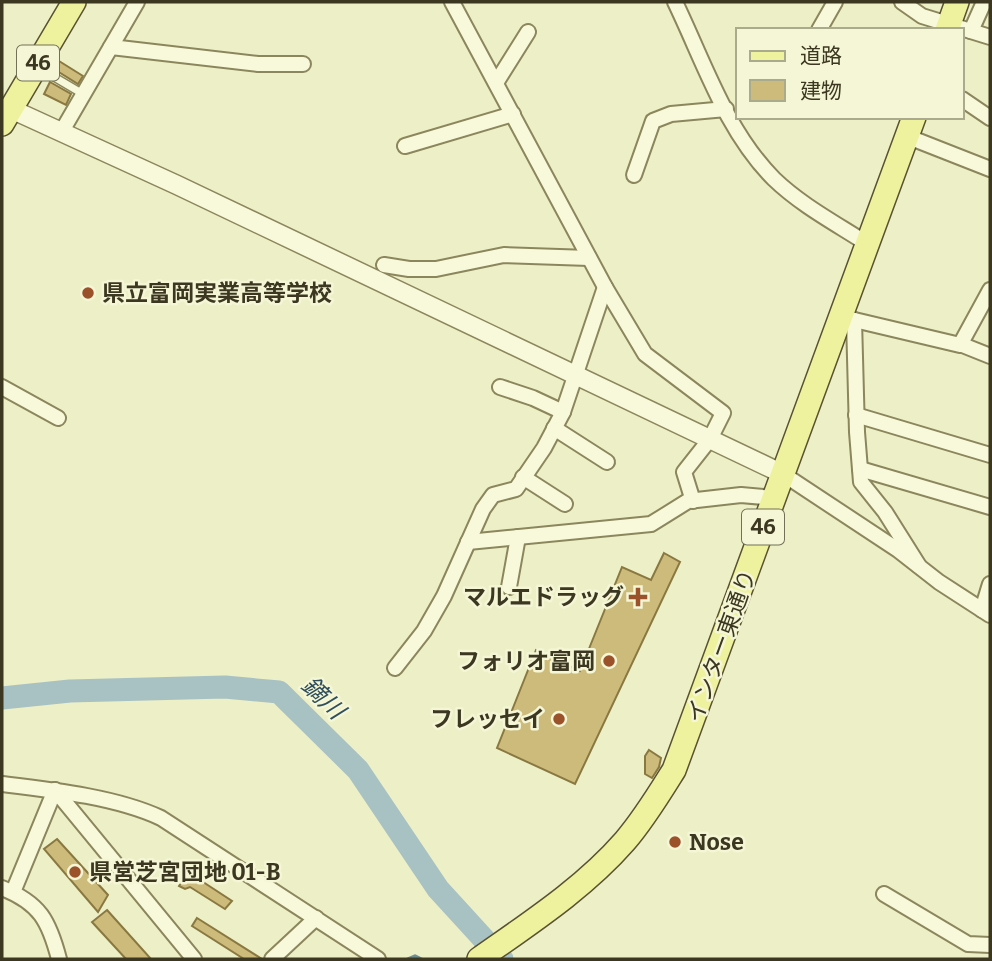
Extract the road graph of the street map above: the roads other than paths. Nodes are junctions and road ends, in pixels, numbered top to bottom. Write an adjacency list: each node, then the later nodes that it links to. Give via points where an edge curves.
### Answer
1 (74, 2): 18 (main road, 46)
2 (137, 2): 16 (street)
3 (452, 2): 19 (street)
4 (676, 2): 22 (street)
5 (835, 2): 9 (street)
6 (902, 2): 10 (street)
7 (957, 2): 11 (main road)
8 (984, 2): 12 (street)
9 (820, 28)
10 (953, 28)
11 (956, 28)
12 (957, 28)
13 (964, 31): 15 (street)
14 (528, 32): 19 (street)
15 (990, 37)
16 (111, 47): 17 (street); 20 (street)
17 (303, 65)
18 (36, 66): 20 (lane); 24 (main road, 46)
19 (496, 83): 23 (street)
20 (84, 94): 27 (street)
21 (964, 100): 25 (street)
22 (726, 109): 30 (street, via 671,114 653,121); 31 (street, via 745,145 774,179)
23 (513, 114): 28 (street); 32 (street)
24 (6, 117): 27 (street)
25 (990, 118)
26 (907, 124): 29 (street); 31 (main road, インター東通り / 46)
27 (62, 131): 39 (street)
28 (405, 146)
29 (990, 169)
30 (634, 175)
31 (866, 243): 36 (main road, インター東通り / 46)
32 (589, 258): 33 (street, via 504,255 436,269); 34 (street)
33 (384, 265)
34 (605, 287): 39 (street); 46 (street, via 645,354 723,413)
35 (990, 290): 37 (street)
36 (848, 314): 37 (street); 43 (street); 50 (main road, インター東通り / 46)
37 (960, 344): 38 (street)
38 (990, 356)
39 (577, 376): 42 (street); 46 (street)
40 (2, 387): 44 (street)
41 (500, 387): 42 (street)
42 (563, 412): 45 (street)
43 (856, 415): 47 (street); 49 (street)
44 (58, 418)
45 (554, 428): 48 (street); 51 (street)
46 (710, 439): 50 (street); 53 (street, via 684,472)
47 (990, 455)
48 (607, 462)
49 (860, 470): 55 (street); 58 (street, via 861,482)
50 (783, 474): 52 (main road, インター東通り / 46); 58 (street)
51 (523, 477): 54 (street); 57 (street, via 516,489 492,495)
52 (774, 498): 53 (street, via 741,495); 73 (main road, インター東通り / 46, via 674,769 653,804 594,873)
53 (693, 501): 56 (street, via 651,524)
54 (565, 504)
55 (990, 507)
56 (518, 537): 57 (street); 60 (street)
57 (468, 542): 62 (street, via 424,631)
58 (919, 566): 61 (street)
59 (990, 583): 61 (street)
60 (509, 587)
61 (986, 612)
62 (395, 668)
63 (2, 784): 64 (street)
64 (55, 790): 65 (street); 67 (street, via 161,818); 70 (street)
65 (7, 890): 69 (street, via 21,895 44,916)
66 (884, 894): 68 (street, via 968,944)
67 (316, 918): 71 (street); 72 (street)
68 (990, 946)
69 (59, 959)
70 (194, 959)
71 (272, 959)
72 (378, 959)
73 (479, 959)

